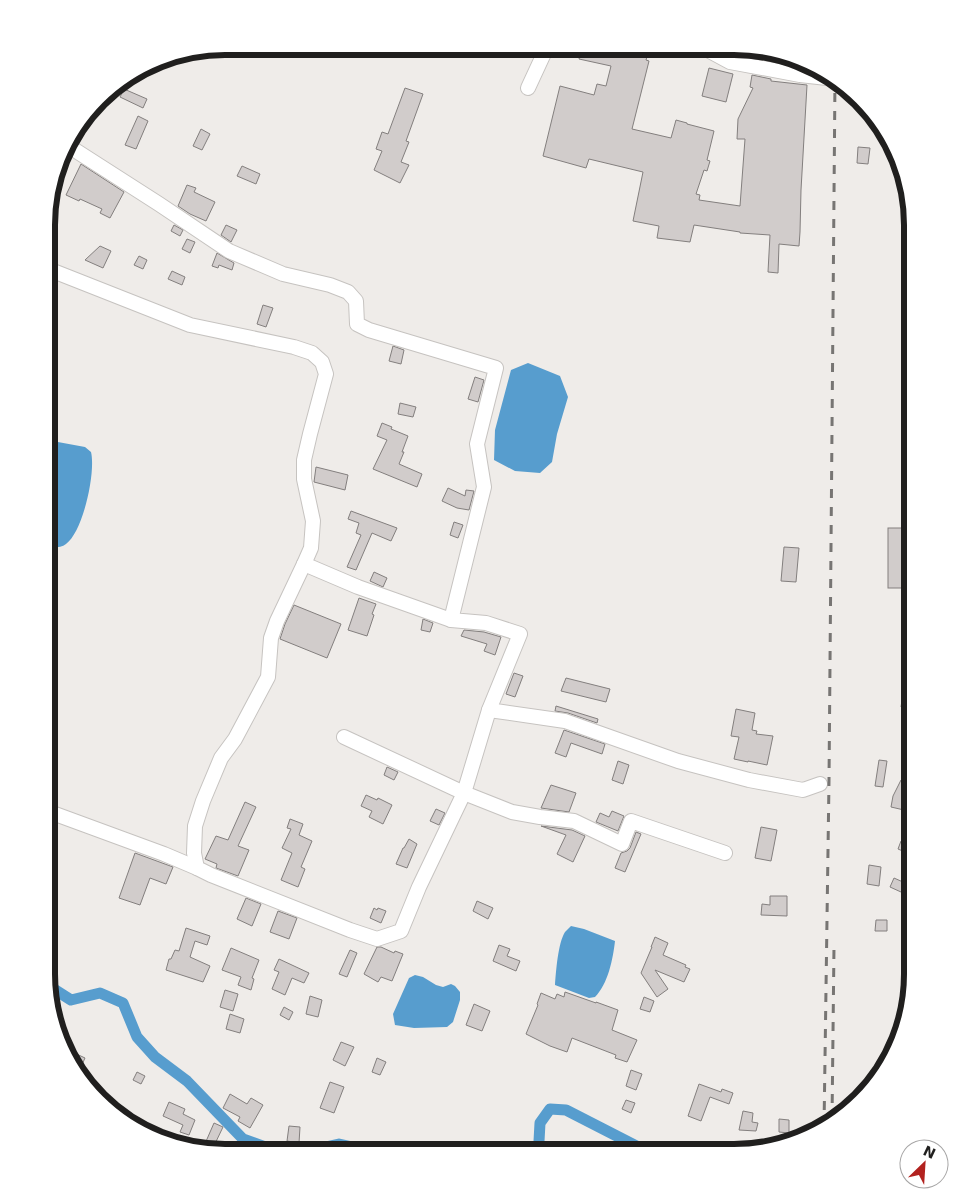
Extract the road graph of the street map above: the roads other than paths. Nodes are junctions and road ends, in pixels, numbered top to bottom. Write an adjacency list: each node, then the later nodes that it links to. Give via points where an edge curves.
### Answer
1 (543, 55): 4 (street)
2 (717, 55): 3 (street, via 730,62)
3 (816, 77)
4 (528, 88)
5 (73, 149): 8 (street, via 228,251 283,274 348,292 356,301 357,324 496,368 477,444 484,487)
6 (55, 272): 7 (street, via 190,325 294,347 312,353 322,362 326,374 304,460 304,479 313,521 310,548)
7 (304, 564): 8 (street); 15 (street, via 271,638 268,678 221,758 203,800 195,826)
8 (451, 620): 9 (street, via 486,623 520,634)
9 (489, 710): 11 (street, via 566,721 678,761 749,780 803,790); 12 (street)
10 (344, 738): 12 (street)
11 (820, 784)
12 (464, 793): 14 (street, via 512,812 574,822 622,844 631,821); 15 (street, via 400,931 377,939)
13 (55, 814): 15 (street)
14 (725, 852)
15 (197, 868)

